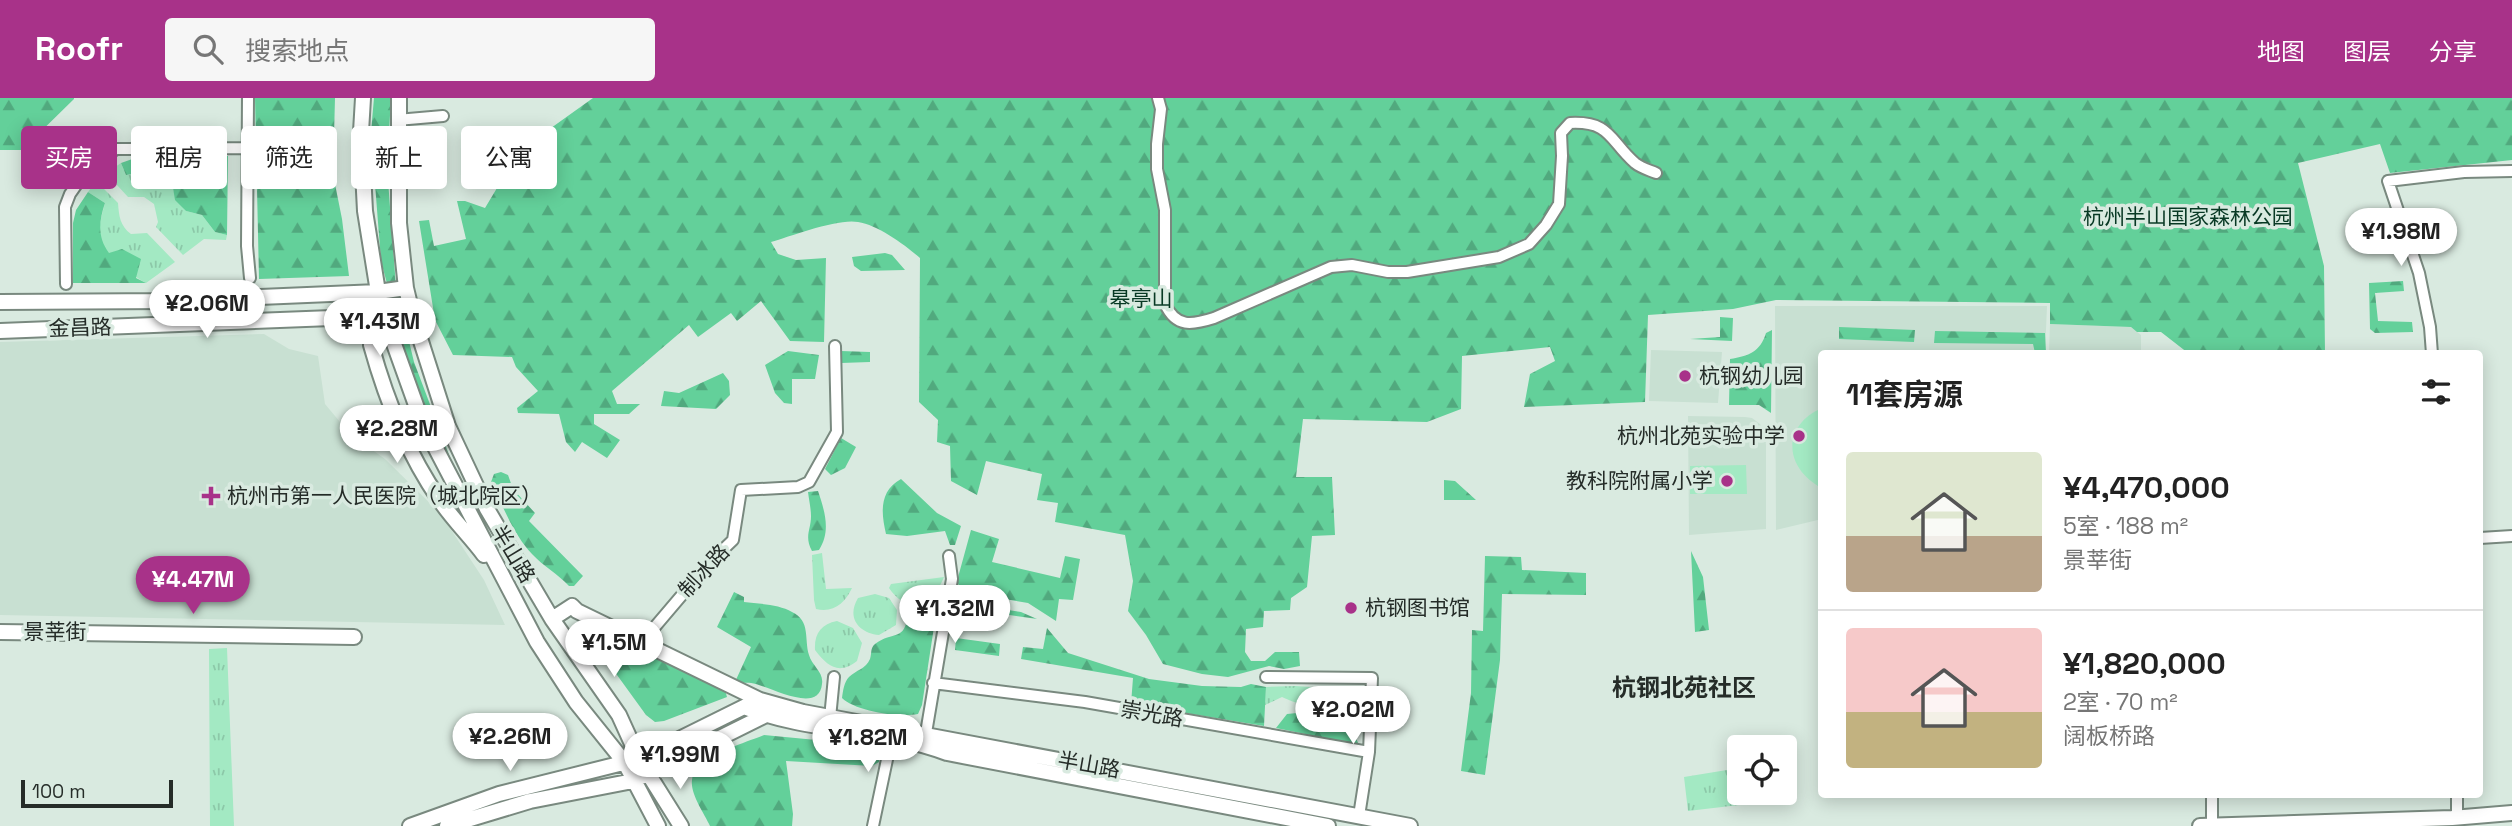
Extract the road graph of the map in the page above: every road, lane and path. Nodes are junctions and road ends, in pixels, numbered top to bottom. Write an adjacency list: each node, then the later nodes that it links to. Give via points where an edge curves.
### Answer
1 (248, 98): 7 (street)
2 (363, 98): 15 (main road, 半山路, via 365,211)
3 (399, 98): 6 (main road, 半山路)
4 (1158, 98): 10 (street, via 1165,304 1170,316 1183,322 1214,318 1331,267 1407,272 1499,257 1529,244 1559,204 1561,132 1570,122 1602,128 1637,165)
5 (443, 116): 6 (street)
6 (397, 120): 14 (main road, 半山路, via 399,223)
7 (247, 126)
8 (241, 148): 13 (street, via 116,149 77,184 65,207)
9 (2512, 171): 21 (street, via 2388,181 2419,273)
10 (1656, 173)
11 (247, 189): 12 (street)
12 (250, 278)
13 (66, 284)
14 (406, 288): 15 (main road, 金昌路); 17 (main road, 半山路)
15 (378, 292): 16 (main road, 金昌路); 18 (main road, 半山路)
16 (0, 302)
17 (412, 313): 18 (main road, 金昌路); 26 (main road, 半山路, via 454,438 487,509)
18 (384, 316): 19 (main road, 金昌路); 25 (main road, 半山路, via 422,422); 25 (main road, 半山路, via 371,345 403,436 441,503)
19 (0, 331)
20 (835, 346): 29 (street, 制冰路, via 836,432 809,482 798,487 741,491 733,540)
21 (2432, 350)
22 (2512, 536): 23 (street)
23 (2483, 538)
24 (949, 555): 32 (street, via 952,579)
25 (509, 590): 38 (main road, via 576,702)
26 (552, 619): 29 (main road, 半山路, via 572,606); 38 (main road, via 619,715)
27 (0, 632): 28 (main road, 景莘街)
28 (354, 637)
29 (642, 642): 33 (main road, 半山路)
30 (834, 677): 34 (street)
31 (1266, 677): 37 (street, via 1372,678)
32 (933, 683): 36 (street); 37 (street, 崇光路, via 1085,702)
33 (765, 706): 34 (main road, 半山路); 35 (main road, 半山路); 38 (main road, via 744,707); 39 (main road)
34 (830, 718): 35 (main road, 半山路)
35 (893, 733): 36 (main road, 半山路); 50 (street); 51 (main road, 半山路, via 947,753)
36 (926, 733): 44 (main road, 半山路)
37 (1369, 752): 44 (street)
38 (632, 761): 39 (main road); 40 (main road); 46 (main road, via 499,794)
39 (649, 774): 40 (main road); 49 (main road)
40 (633, 781): 47 (main road, via 530,801); 48 (main road)
41 (2212, 798): 54 (street)
42 (2457, 798): 45 (street)
43 (2512, 813): 45 (main road)
44 (1359, 816): 52 (main road, 半山路)
45 (2457, 817): 54 (main road)
46 (410, 826)
47 (447, 826)
48 (658, 826)
49 (681, 826)
50 (873, 826)
51 (1328, 826)
52 (1410, 826)
53 (2200, 826): 54 (main road)
54 (2212, 826)

